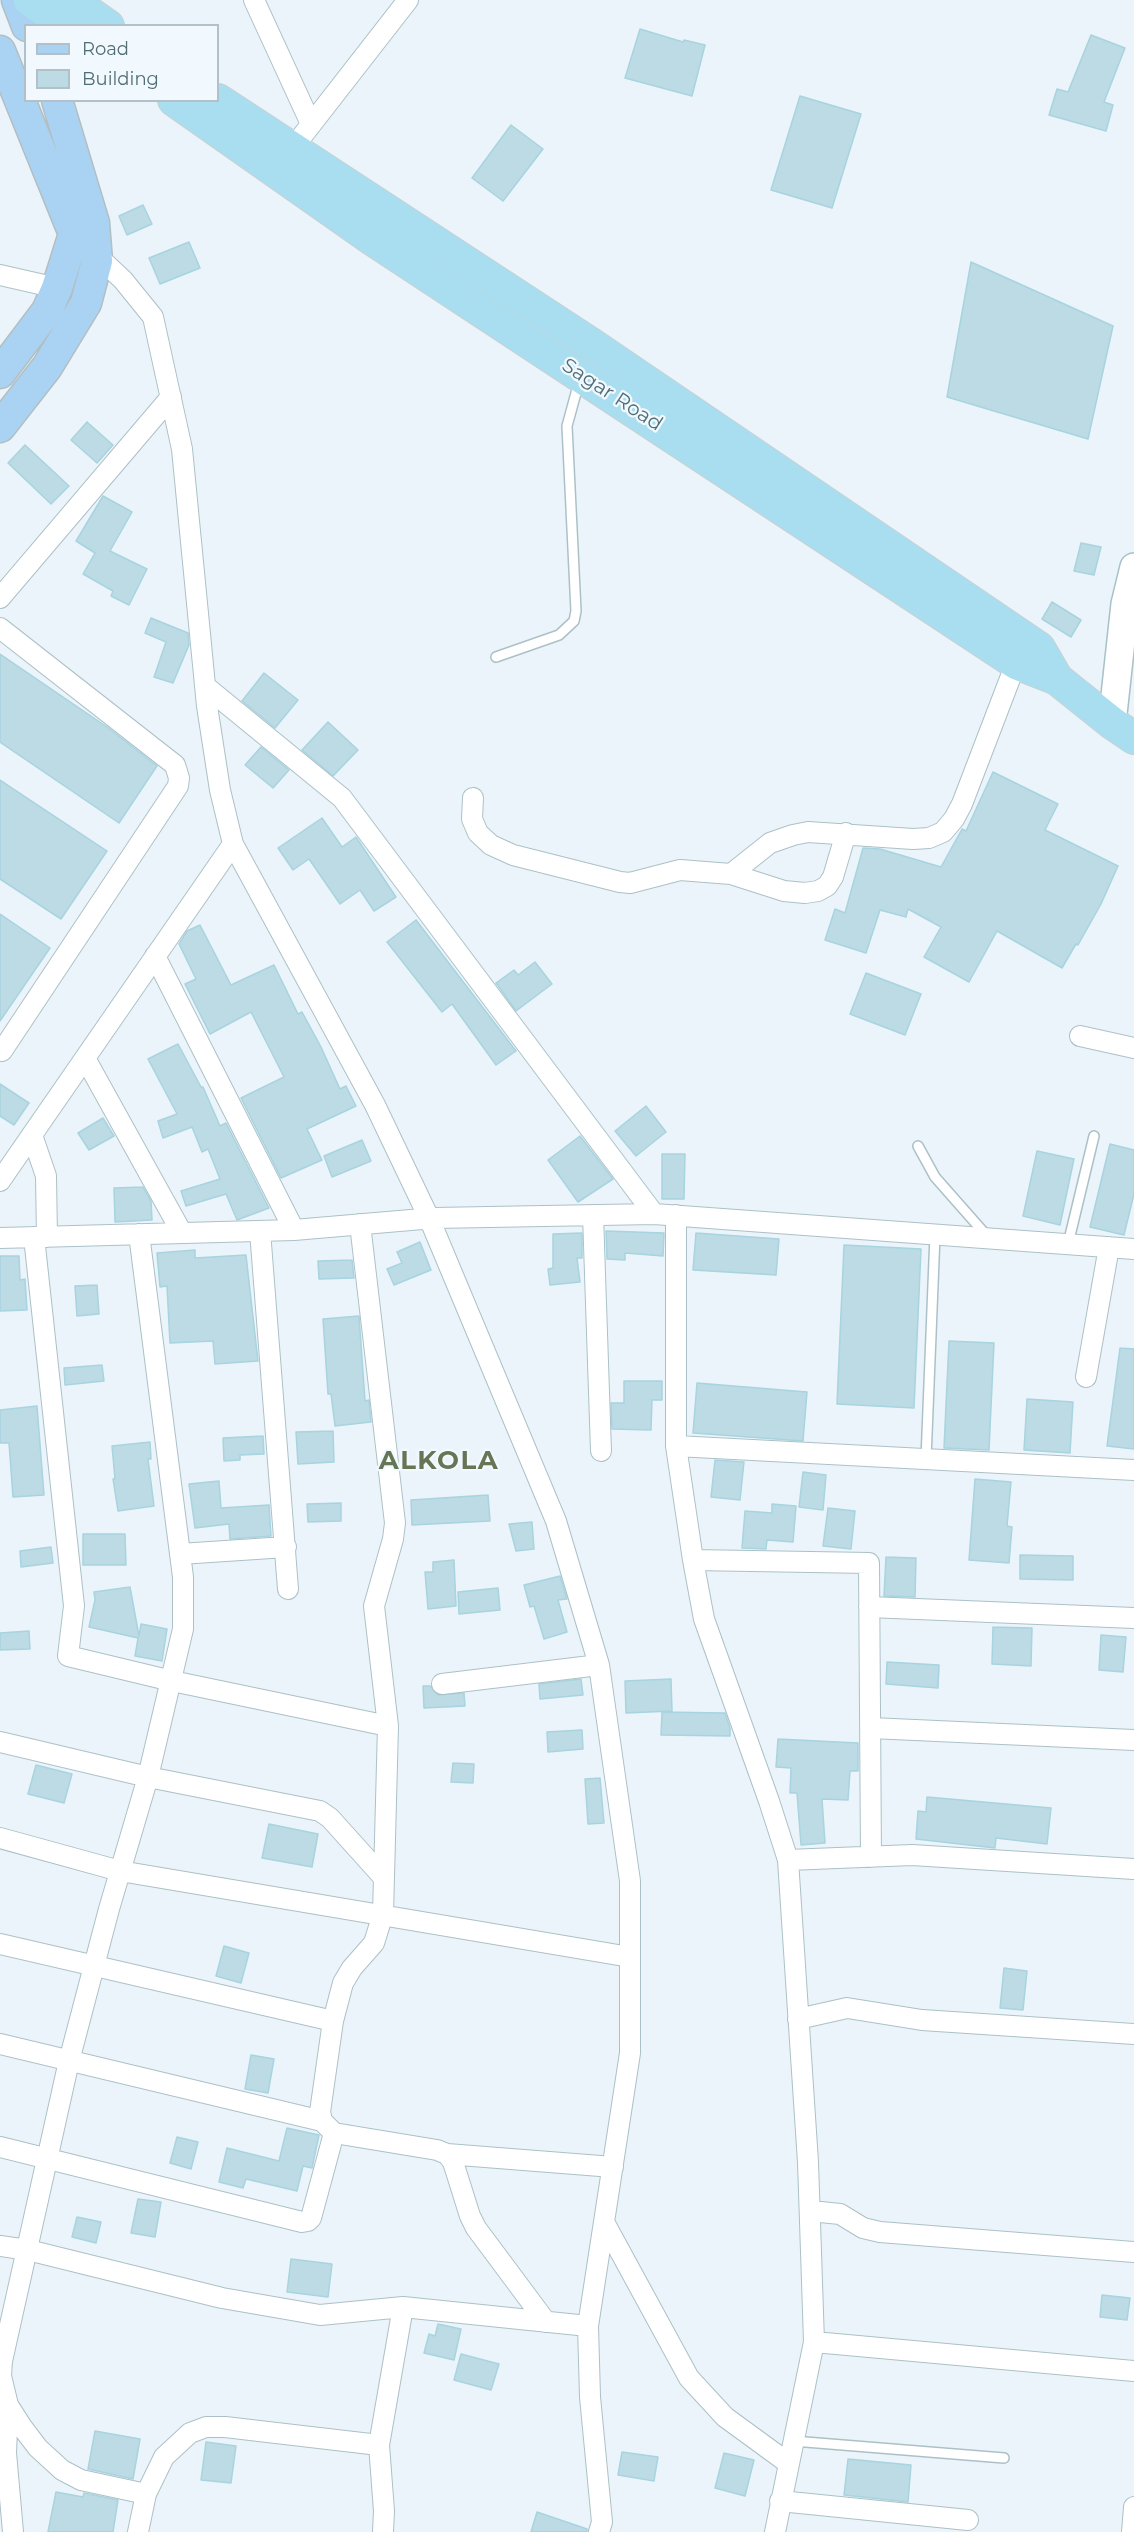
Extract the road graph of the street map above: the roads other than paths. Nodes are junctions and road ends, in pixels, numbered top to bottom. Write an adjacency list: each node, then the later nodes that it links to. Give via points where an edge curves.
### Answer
1 (17, 0): 6 (main road)
2 (30, 0): 7 (highway)
3 (71, 0): 8 (highway)
4 (254, 0): 13 (street)
5 (408, 0): 13 (street)
6 (26, 24)
7 (64, 24)
8 (105, 24)
9 (0, 51): 15 (main road)
10 (219, 101): 14 (highway, Sagar Road)
11 (58, 102): 16 (main road, via 94,223)
12 (177, 102): 20 (highway, Sagar Road, via 372,239)
13 (311, 124): 14 (street)
14 (292, 149): 28 (highway, Sagar Road, via 601,351 1039,648)
15 (74, 234): 16 (street); 18 (main road)
16 (97, 257): 21 (street, via 123,280 153,317); 22 (main road, via 86,303 47,367)
17 (0, 275): 18 (street)
18 (57, 288): 19 (main road, via 47,311)
19 (0, 373)
20 (581, 375): 26 (lane, via 567,426 576,611 573,621 560,635); 27 (highway, Sagar Road)
21 (171, 397): 24 (street); 29 (street, via 182,449)
22 (0, 427)
23 (1134, 567): 30 (main road, via 1125,604)
24 (0, 598)
25 (0, 628): 38 (street, via 175,765 179,778 178,786)
26 (496, 657)
27 (1016, 663): 28 (highway, Sagar Road); 32 (street, via 962,804 943,832 913,839)
28 (1057, 680): 30 (highway, Sagar Road)
29 (205, 686): 33 (street, via 220,790); 44 (street, via 342,798)
30 (1123, 730)
31 (473, 798): 34 (street, via 472,819 478,833 491,846 513,855 620,882 680,870)
32 (846, 833): 34 (street, via 808,832 780,838); 34 (street, via 833,877 828,886 818,891 784,891)
33 (233, 844): 35 (street); 47 (street, via 375,1105)
34 (731, 874)
35 (155, 956): 39 (street); 49 (street)
36 (1080, 1036): 37 (street)
37 (1134, 1048)
38 (2, 1051)
39 (85, 1058): 40 (street); 51 (street)
40 (32, 1135): 43 (street); 54 (street, via 46,1176)
41 (1094, 1136): 57 (lane)
42 (918, 1146): 56 (lane, via 935,1177)
43 (0, 1181)
44 (654, 1214): 45 (street); 46 (street)
45 (593, 1215): 47 (street); 62 (street)
46 (676, 1215): 53 (street); 61 (street)
47 (429, 1218): 48 (street); 71 (street, via 556,1521)
48 (360, 1224): 49 (street); 74 (street, via 395,1523 374,1606)
49 (294, 1230): 50 (street)
50 (260, 1231): 51 (street); 65 (street)
51 (182, 1233): 52 (street)
52 (139, 1234): 54 (street); 66 (street)
53 (935, 1234): 56 (street); 63 (lane)
54 (40, 1237): 55 (street); 72 (street, via 74,1606 68,1656)
55 (0, 1238)
56 (989, 1239): 57 (street)
57 (1068, 1244): 58 (street)
58 (1109, 1247): 59 (street); 60 (street)
59 (1134, 1249)
60 (1086, 1377)
61 (676, 1446): 63 (street); 67 (street)
62 (601, 1451)
63 (926, 1459): 64 (street)
64 (1134, 1470)
65 (286, 1547): 66 (street); 68 (street)
66 (180, 1554): 72 (street, via 183,1629)
67 (693, 1560): 69 (street, via 869,1563); 81 (street, via 704,1619)
68 (288, 1588)
69 (869, 1607): 70 (street); 75 (street)
70 (1134, 1618)
71 (599, 1665): 73 (street); 87 (street, via 630,1881)
72 (172, 1681): 74 (street); 78 (street)
73 (442, 1684)
74 (388, 1726): 84 (street)
75 (872, 1728): 76 (street); 80 (street)
76 (1134, 1740)
77 (0, 1742): 78 (street)
78 (148, 1777): 83 (street); 84 (street, via 320,1812 330,1818)
79 (0, 1838): 83 (street)
80 (871, 1857): 81 (street); 82 (street)
81 (788, 1860): 89 (street)
82 (1134, 1869)
83 (120, 1871): 85 (street); 88 (street)
84 (384, 1878): 85 (street)
85 (383, 1914): 87 (street); 90 (street, via 374,1943 347,1974)
86 (0, 1944): 88 (street)
87 (630, 1957): 98 (street, via 630,2053)
88 (94, 1965): 90 (street); 93 (street)
89 (798, 2019): 91 (street, via 848,2008 922,2020); 99 (street)
90 (333, 2022): 94 (street, via 320,2112)
91 (1134, 2034)
92 (0, 2044): 93 (street)
93 (69, 2061): 94 (street); 97 (street)
94 (328, 2127): 96 (street); 97 (street, via 308,2222)
95 (0, 2147): 97 (street)
96 (447, 2154): 98 (street); 105 (street, via 476,2228)
97 (47, 2158): 102 (street)
98 (613, 2167): 100 (street)
99 (811, 2211): 103 (street, via 840,2214 863,2228 880,2232); 107 (street)
100 (603, 2222): 106 (street); 113 (street, via 689,2378 726,2417)
101 (0, 2246): 102 (street)
102 (28, 2250): 104 (street, via 222,2298 320,2315); 109 (street, via 2,2361)
103 (1134, 2252)
104 (403, 2307): 105 (street); 111 (street)
105 (546, 2322): 106 (street)
106 (588, 2326): 121 (street, via 590,2397 602,2522)
107 (814, 2342): 108 (street); 110 (street)
108 (1134, 2372)
109 (8, 2405): 114 (street, via 38,2448 62,2470 81,2480); 118 (street, via 7,2472)
110 (793, 2441): 112 (lane); 113 (street)
111 (378, 2445): 114 (street, via 206,2427 190,2433 164,2457); 120 (street)
112 (1004, 2458)
113 (788, 2463): 115 (street)
114 (147, 2494): 119 (street)
115 (780, 2501): 117 (street); 122 (street)
116 (1134, 2507): 123 (street)
117 (968, 2520)
118 (13, 2532)
119 (138, 2532)
120 (383, 2532)
121 (599, 2532)
122 (775, 2532)
123 (1132, 2532)

